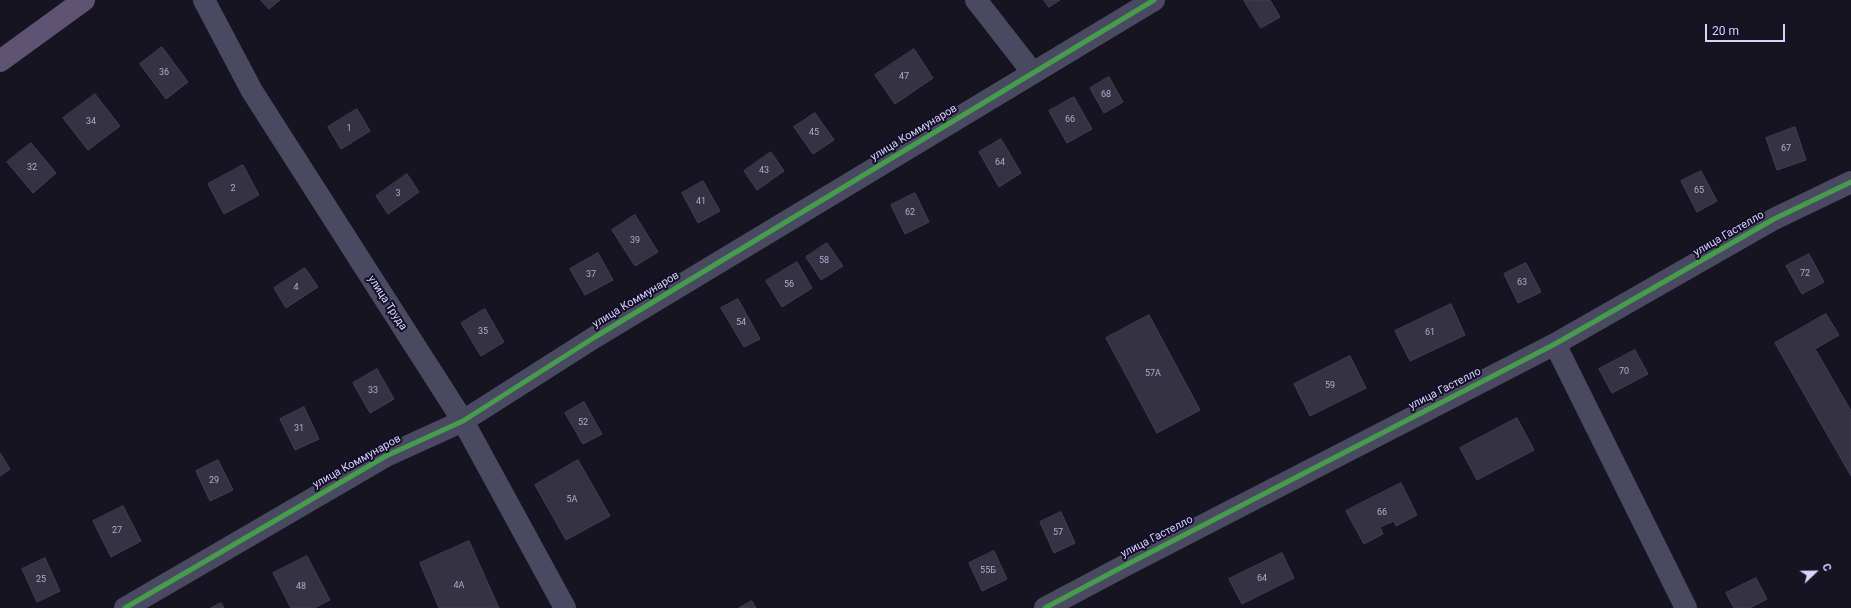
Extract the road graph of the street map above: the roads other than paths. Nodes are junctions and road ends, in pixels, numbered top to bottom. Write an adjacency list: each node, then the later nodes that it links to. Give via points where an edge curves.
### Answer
1 (84, 0): 5 (main road)
2 (204, 0): 9 (street, улица Труда, via 252,91)
3 (976, 0): 6 (street)
4 (1154, 0): 6 (street, улица Коммунаров)
5 (0, 61)
6 (1033, 73): 9 (street, улица Коммунаров, via 602,333)
7 (1851, 182): 8 (street, улица Гастелло, via 1774,219)
8 (1556, 344): 12 (street, улица Гастелло); 13 (street)
9 (463, 421): 10 (street, улица Коммунаров, via 386,456); 11 (street, улица Труда)
10 (125, 608)
11 (565, 608)
12 (1045, 608)
13 (1686, 608)

